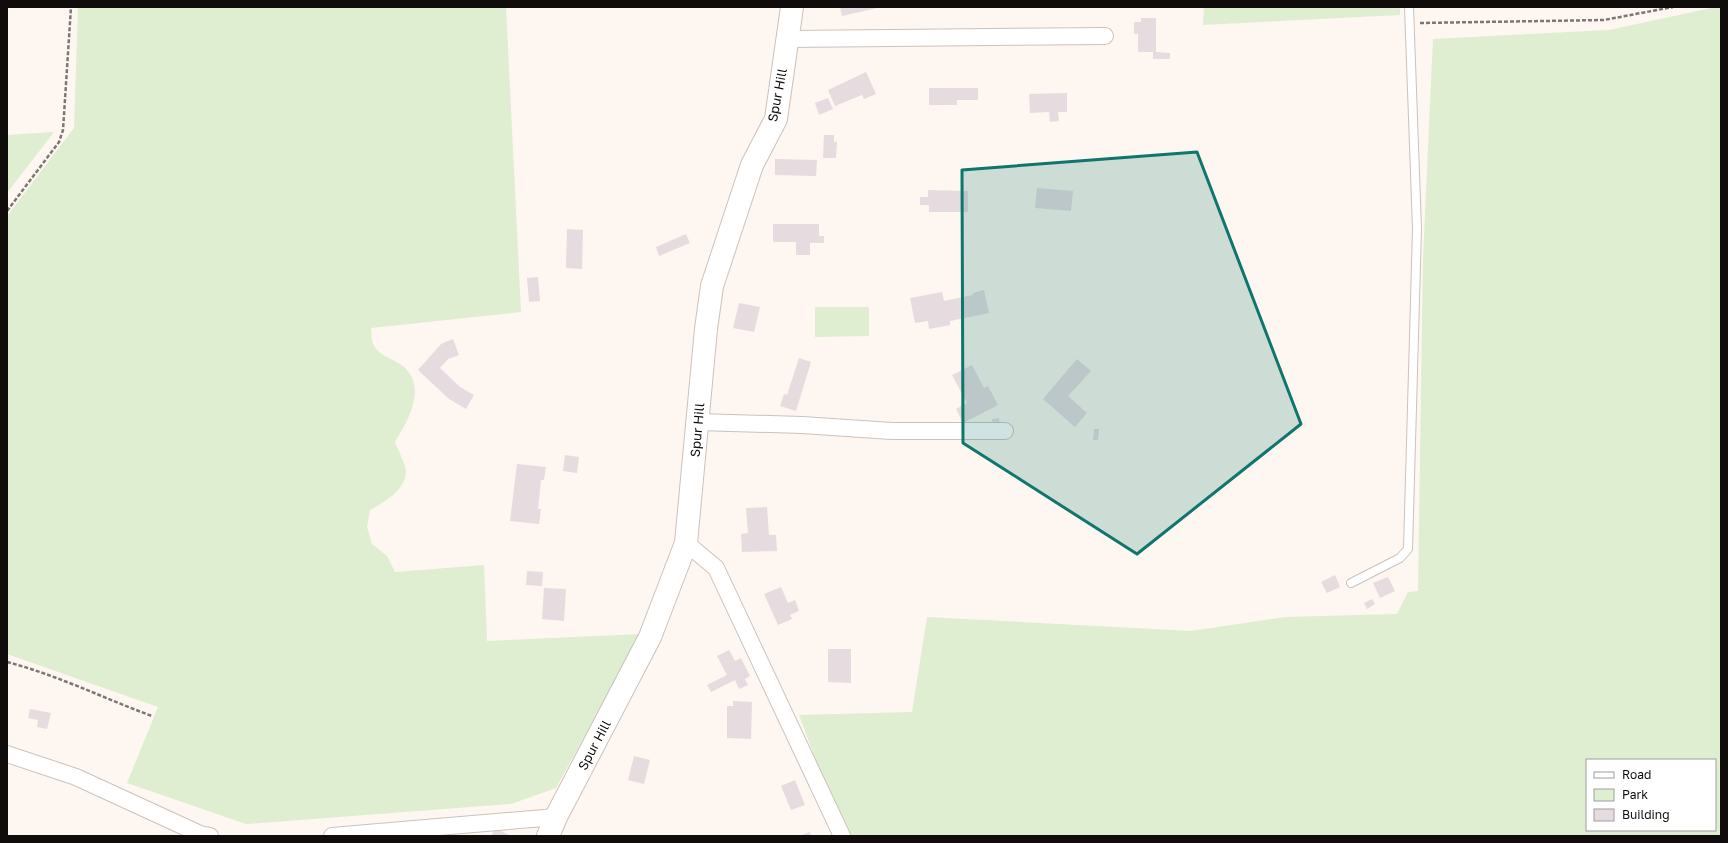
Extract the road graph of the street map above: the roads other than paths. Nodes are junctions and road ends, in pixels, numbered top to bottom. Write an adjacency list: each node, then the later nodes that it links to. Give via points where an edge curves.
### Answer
1 (792, 7): 4 (street, Spur Hill)
2 (1409, 7): 8 (lane, via 1417,229 1408,549 1400,558)
3 (1105, 36): 4 (street)
4 (787, 39): 5 (street, Spur Hill, via 776,119 752,164 714,275 706,329)
5 (698, 422): 6 (street, via 802,424 892,431); 7 (street, Spur Hill)
6 (1005, 431)
7 (686, 543): 10 (street, Spur Hill, via 650,637); 13 (street, via 716,568)
8 (1351, 583)
9 (7, 754): 11 (street, via 76,777 200,834)
10 (552, 826): 12 (street)
11 (210, 836)
12 (332, 836)
13 (842, 836)

